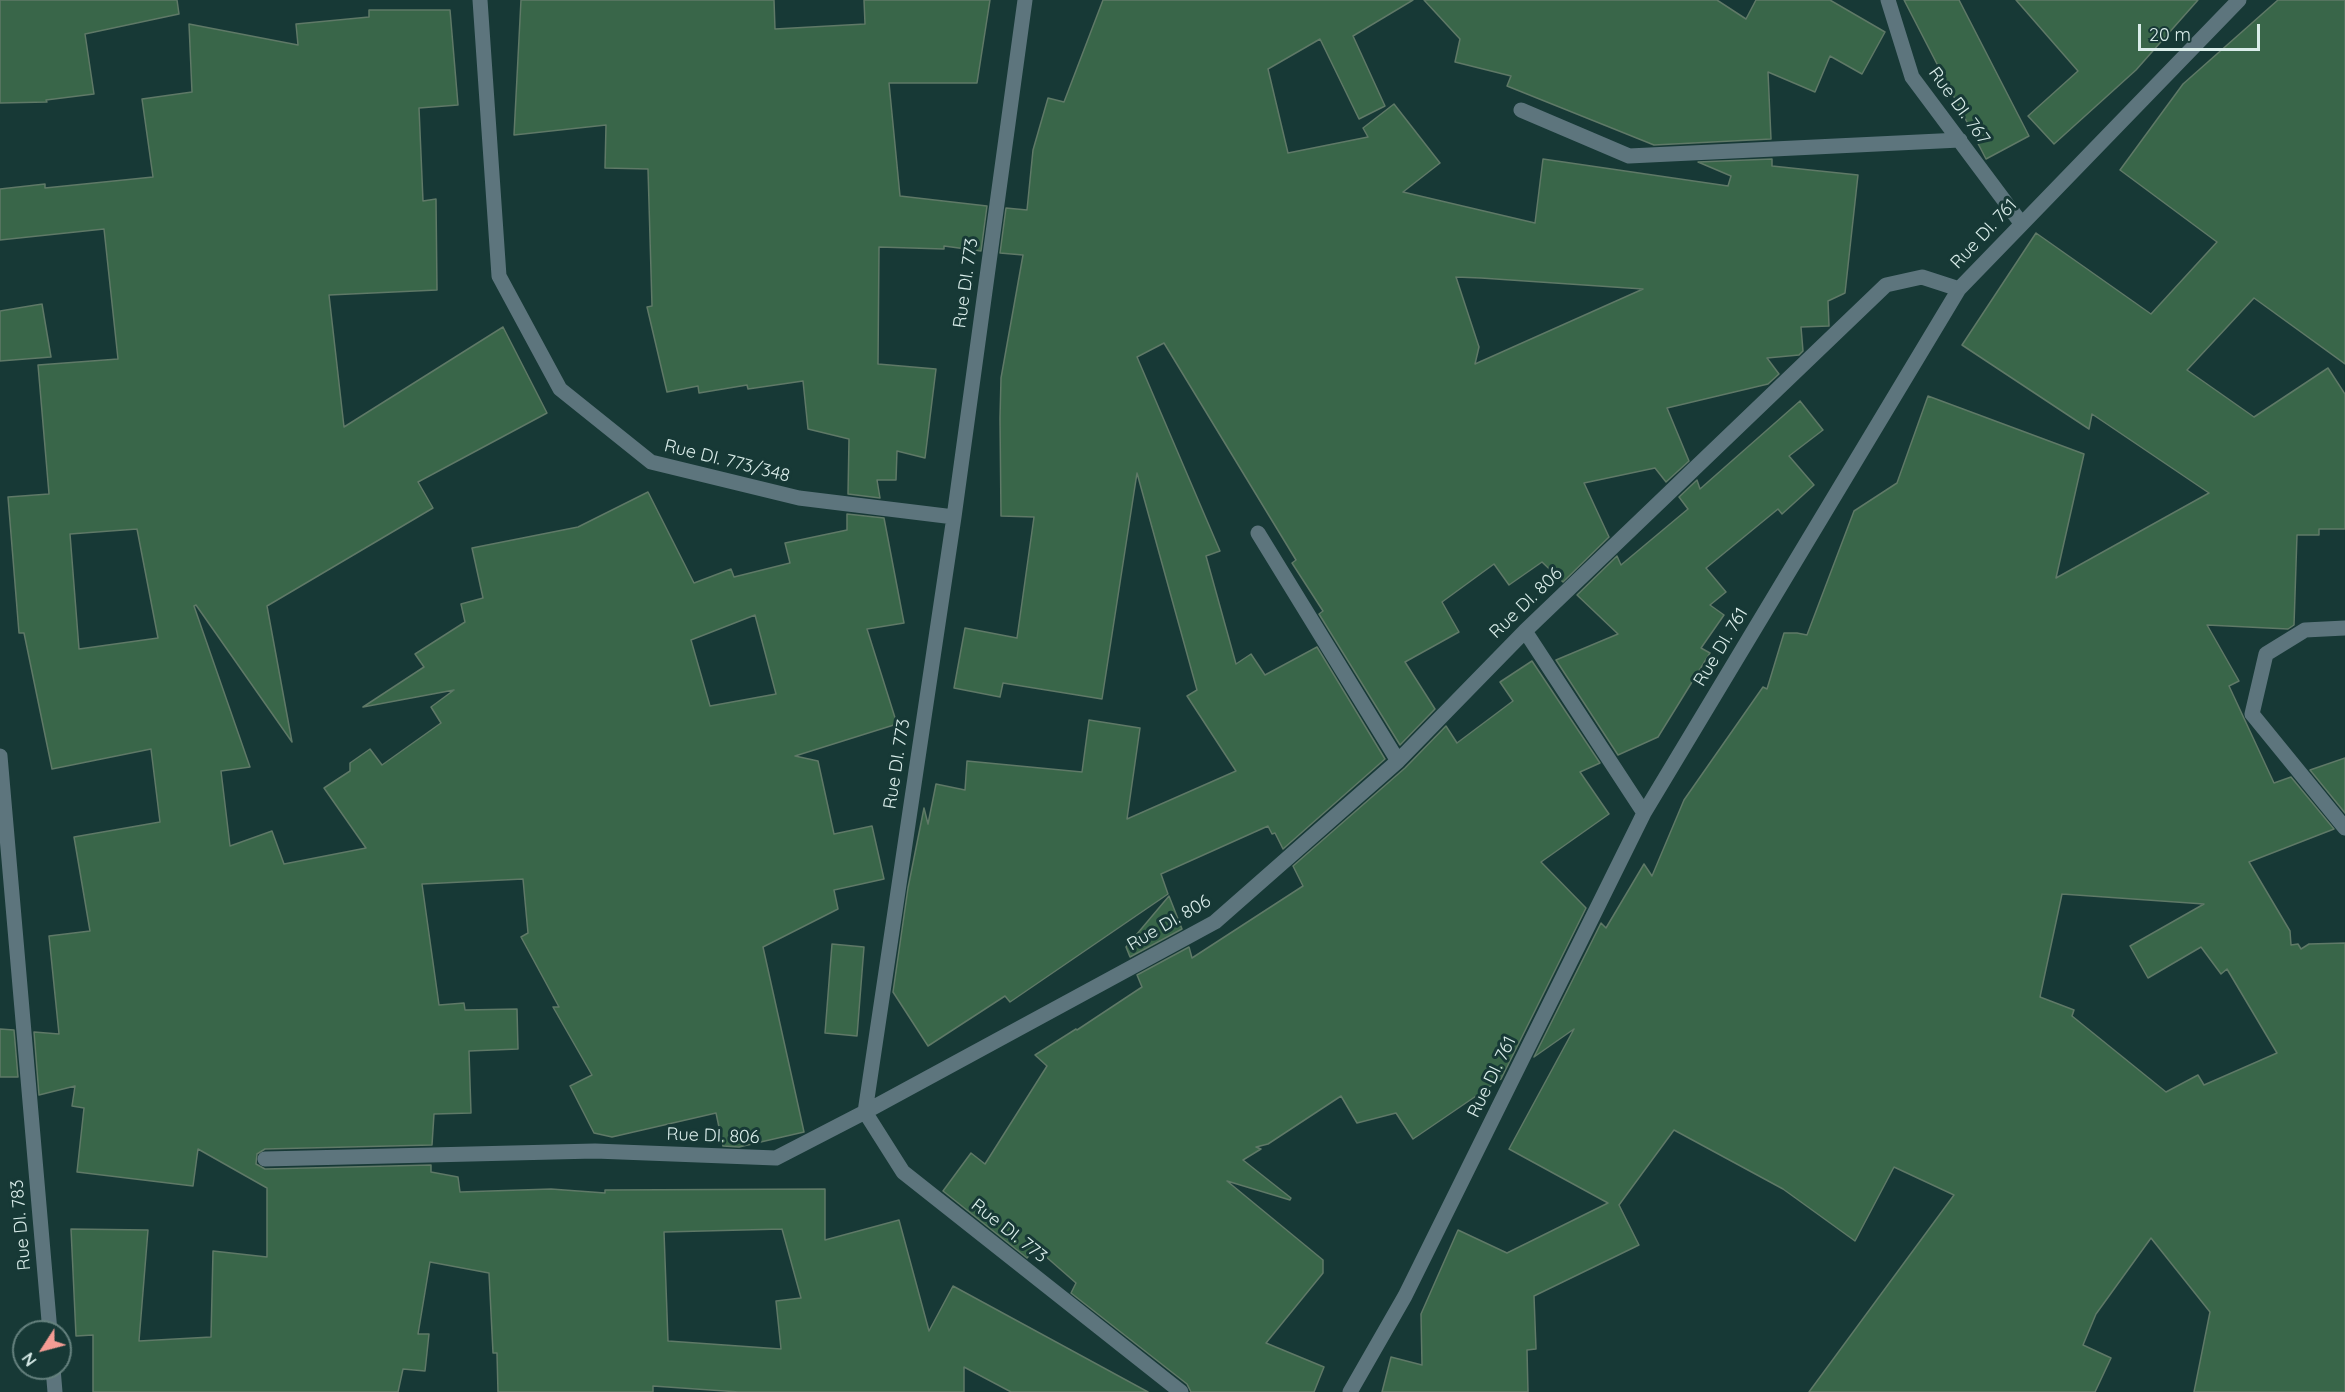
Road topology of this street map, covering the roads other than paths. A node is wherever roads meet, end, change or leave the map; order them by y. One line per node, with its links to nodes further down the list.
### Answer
1 (480, 0): 9 (street, Rue DI. 773/348)
2 (1025, 0): 9 (street, Rue DI. 773)
3 (1888, 0): 6 (street, Rue DI. 767)
4 (2239, 0): 7 (street, Rue DI. 761)
5 (1521, 110): 6 (street)
6 (1960, 140): 7 (street, Rue DI. 767)
7 (2021, 223): 8 (street, Rue DI. 761)
8 (1959, 289): 12 (street, Rue DI. 806); 15 (street, Rue DI. 761)
9 (954, 517): 17 (street, Rue DI. 773)
10 (1258, 533): 14 (street)
11 (2345, 628): 16 (street)
12 (1525, 631): 14 (street, Rue DI. 806); 15 (street)
13 (0, 756): 19 (street, Rue DI. 783)
14 (1398, 761): 17 (street, Rue DI. 806)
15 (1644, 813): 21 (street, Rue DI. 761)
16 (2345, 828)
17 (865, 1112): 18 (street, Rue DI. 806); 20 (street, Rue DI. 773)
18 (265, 1158)
19 (49, 1320)
20 (1181, 1392)
21 (1350, 1392)

